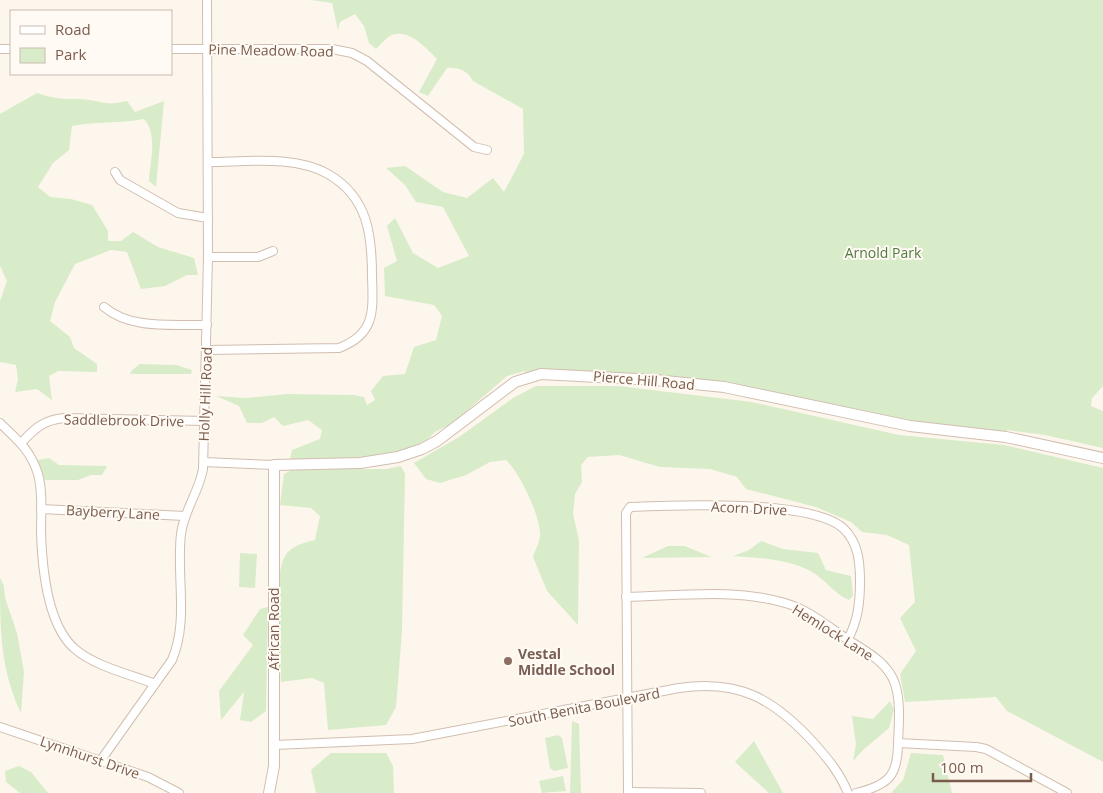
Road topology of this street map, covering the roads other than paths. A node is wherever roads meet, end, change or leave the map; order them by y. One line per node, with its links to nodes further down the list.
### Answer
1 (207, 0): 3 (street, Holly Hill Road)
2 (172, 49): 3 (street, Pine Meadow Road)
3 (208, 49): 4 (street, Pine Meadow Road); 5 (street, Holly Hill Road)
4 (487, 150)
5 (208, 162): 7 (street, Holly Hill Road); 12 (street)
6 (115, 172): 7 (street)
7 (208, 218): 9 (street, Holly Hill Road)
8 (273, 252): 9 (street)
9 (208, 257): 11 (street, Holly Hill Road)
10 (104, 307): 11 (street)
11 (207, 325): 12 (street, Holly Hill Road)
12 (207, 350): 13 (street, Holly Hill Road)
13 (205, 421): 15 (street, Saddlebrook Drive); 17 (street, Holly Hill Road)
14 (0, 423): 15 (street)
15 (22, 442): 19 (street)
16 (1103, 458): 18 (street, Pierce Hill Road)
17 (204, 462): 18 (street, Pierce Hill Road); 20 (street, Holly Hill Road)
18 (274, 465): 27 (street, African Road)
19 (41, 509): 20 (street, Bayberry Lane); 23 (street)
20 (184, 516): 23 (street, Holly Hill Road)
21 (626, 597): 22 (street, Hemlock Lane); 22 (street, Acorn Drive); 24 (street)
22 (848, 640): 26 (street, Hemlock Lane)
23 (155, 684): 28 (street, Holly Hill Road)
24 (626, 699): 27 (street, South Benita Boulevard); 31 (street); 33 (street, South Benita Boulevard)
25 (0, 727): 28 (street, Lynnhurst Drive)
26 (898, 743): 34 (street, Hemlock Lane); 35 (street)
27 (275, 746): 30 (street, African Road)
28 (101, 760): 29 (street, Lynnhurst Drive)
29 (179, 793)
30 (269, 793)
31 (628, 793): 32 (street)
32 (701, 793)
33 (848, 793)
34 (856, 793)
35 (1067, 793)

